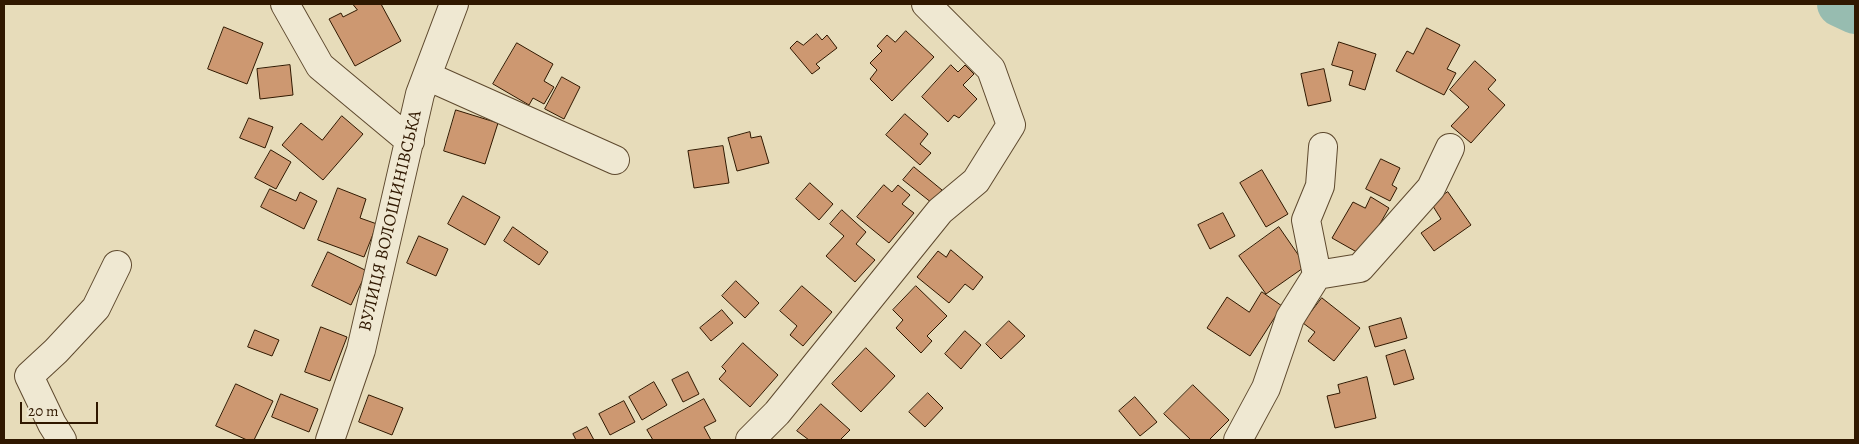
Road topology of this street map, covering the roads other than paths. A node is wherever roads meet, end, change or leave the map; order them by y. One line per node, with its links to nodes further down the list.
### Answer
1 (285, 4): 5 (street)
2 (454, 4): 4 (street, ВУЛИЦЯ ВОЛОШИНІВСЬКА)
3 (926, 4): 13 (street)
4 (427, 76): 5 (street, ВУЛИЦЯ ВОЛОШИНІВСЬКА); 8 (street)
5 (410, 141): 12 (street, ВУЛИЦЯ ВОЛОШИНІВСЬКА)
6 (1323, 147): 10 (street)
7 (1450, 148): 10 (street)
8 (615, 160)
9 (117, 265): 11 (street)
10 (1317, 275): 14 (street)
11 (62, 440)
12 (330, 440)
13 (750, 440)
14 (1238, 440)

